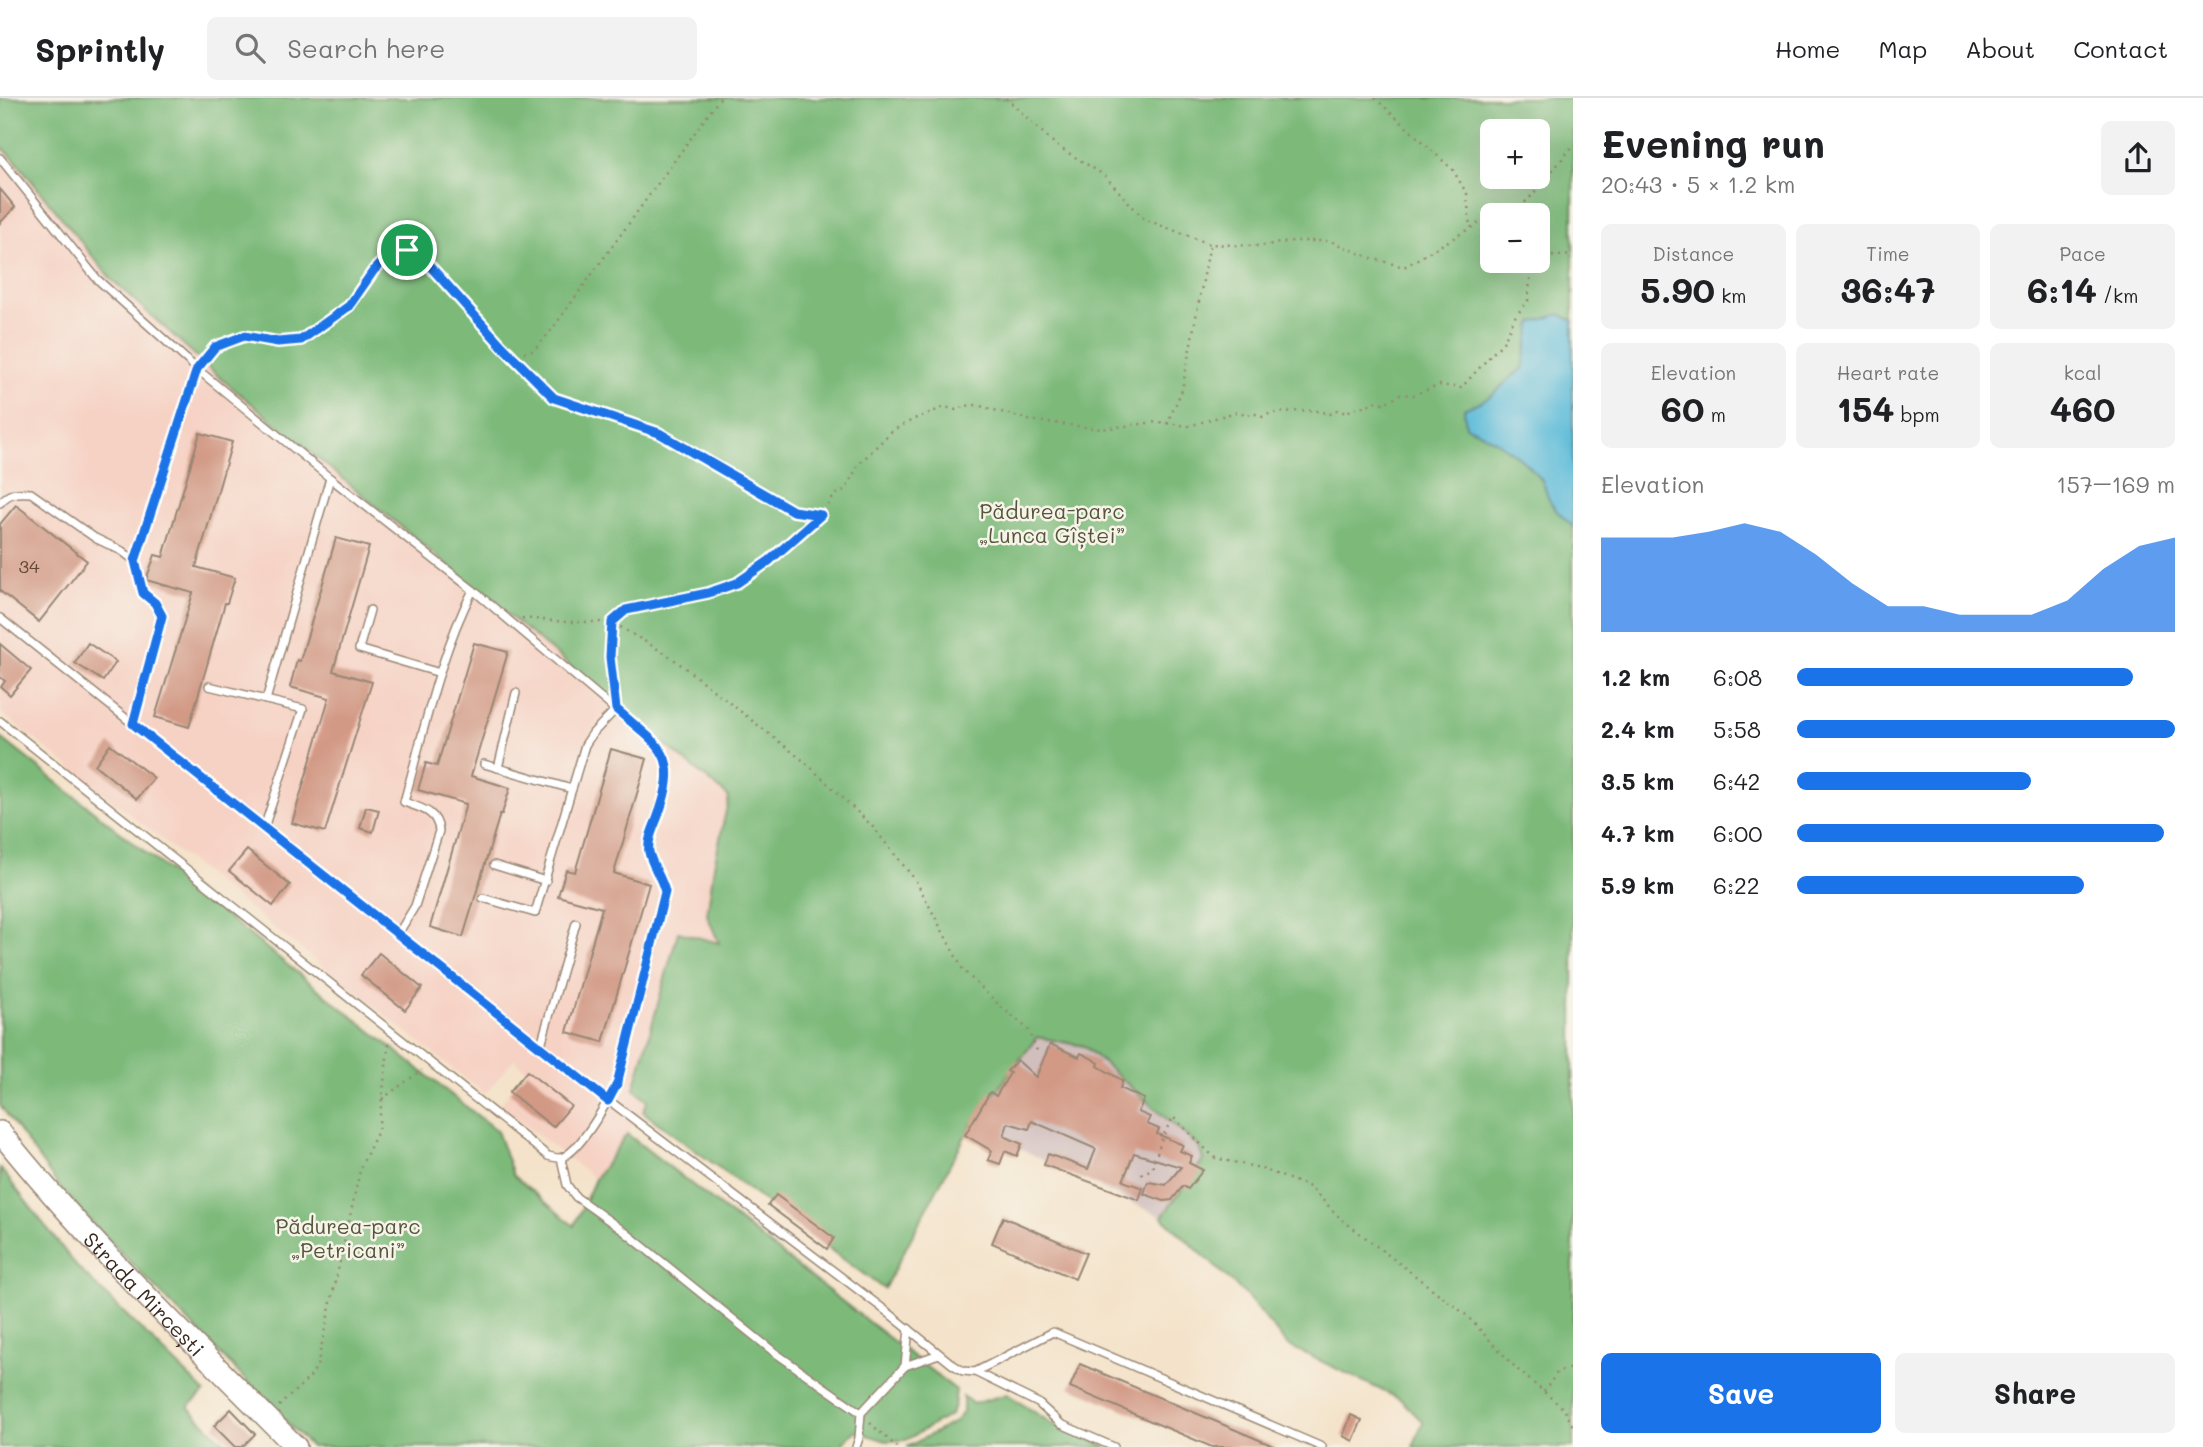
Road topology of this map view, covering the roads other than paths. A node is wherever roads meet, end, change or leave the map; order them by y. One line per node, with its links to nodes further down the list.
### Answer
1 (0, 158): 2 (lane)
2 (197, 369): 3 (lane); 5 (lane)
3 (330, 478): 6 (lane); 12 (lane)
4 (0, 503): 5 (lane)
5 (135, 561): 15 (lane)
6 (473, 590): 9 (lane); 13 (lane)
7 (370, 610): 9 (lane)
8 (0, 618): 15 (lane)
9 (440, 673): 24 (lane)
10 (209, 687): 12 (lane)
11 (516, 693): 17 (lane)
12 (266, 700): 19 (lane)
13 (616, 709): 18 (lane); 26 (lane)
14 (0, 721): 28 (lane)
15 (133, 724): 19 (lane)
16 (484, 764): 17 (lane)
17 (498, 768): 18 (lane)
18 (572, 789): 21 (lane)
19 (264, 828): 24 (lane)
20 (494, 865): 21 (lane)
21 (546, 881): 22 (lane)
22 (483, 898)
23 (576, 923): 25 (lane)
24 (398, 934): 25 (lane)
25 (540, 1048): 26 (lane)
26 (608, 1101): 28 (lane); 29 (lane)
27 (0, 1132): 34 (main road, Strada Mircești)
28 (561, 1158): 33 (lane)
29 (909, 1329): 30 (lane); 31 (lane)
30 (939, 1354): 31 (lane); 32 (lane)
31 (905, 1366): 33 (lane)
32 (975, 1372): 36 (lane); 37 (lane)
33 (861, 1413): 35 (lane)
34 (296, 1447)
35 (856, 1447)
36 (1114, 1447)
37 (1322, 1447)

